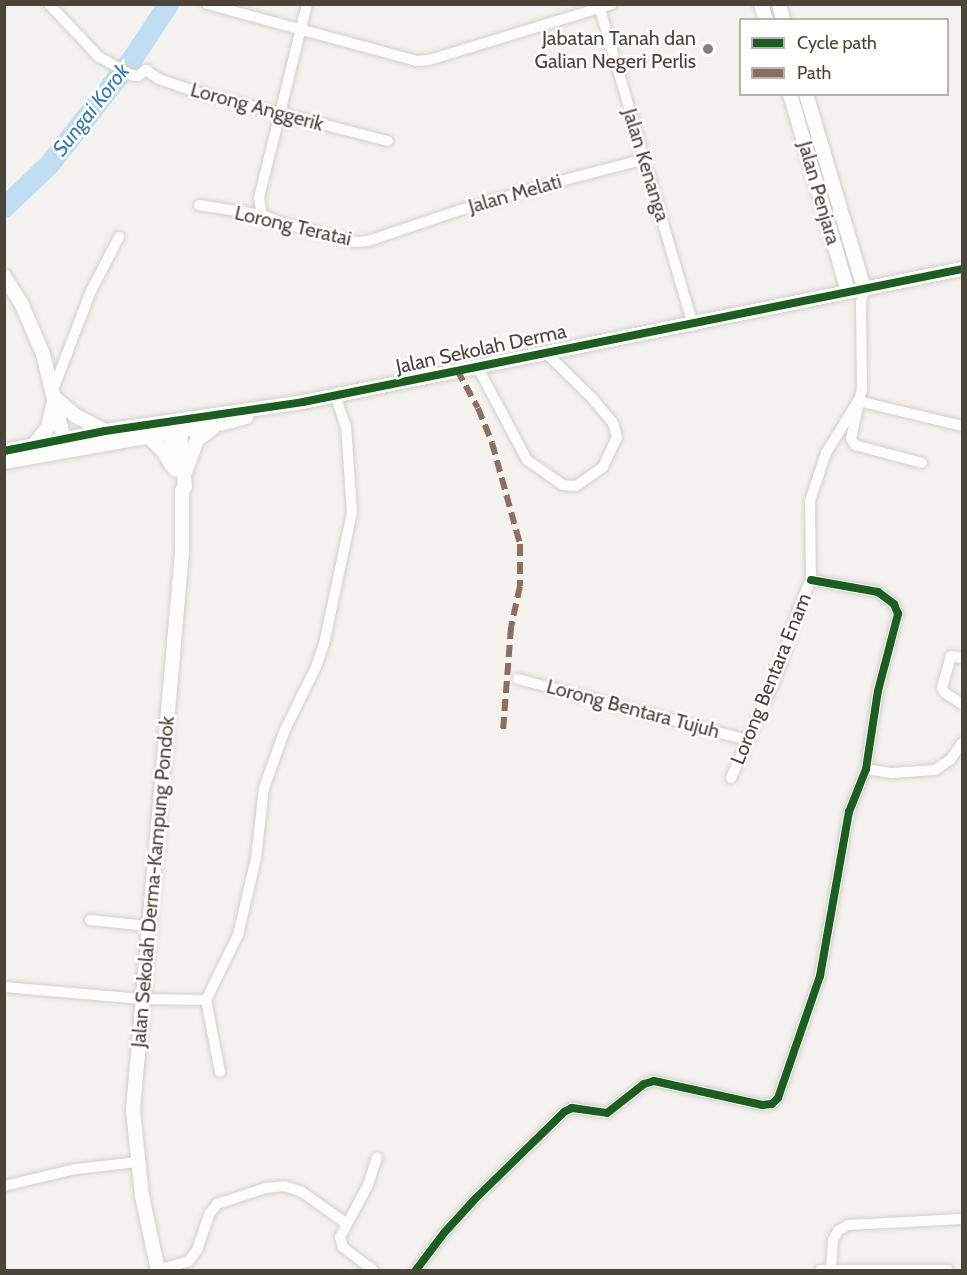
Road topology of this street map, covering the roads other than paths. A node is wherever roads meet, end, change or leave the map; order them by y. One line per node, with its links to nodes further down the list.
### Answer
1 (49, 4): 9 (street, Lorong Anggerik)
2 (207, 4): 6 (street)
3 (307, 4): 6 (street)
4 (612, 4): 5 (street)
5 (600, 9): 6 (street); 11 (street, Jalan Kenanga)
6 (300, 29): 9 (street)
7 (791, 96): 19 (street, Jalan Penjara)
8 (807, 96): 18 (street)
9 (278, 115): 10 (street, Lorong Anggerik); 13 (street)
10 (388, 141)
11 (646, 159): 14 (street, Jalan Melati); 21 (street, Jalan Kenanga)
12 (199, 205): 13 (street, Lorong Teratai)
13 (262, 214): 14 (street, Lorong Teratai)
14 (386, 235)
15 (119, 237): 24 (street)
16 (963, 269): 18 (street, Jalan Sekolah Derma)
17 (4, 276): 24 (street)
18 (864, 288): 19 (street, Jalan Sekolah Derma); 20 (street)
19 (848, 291): 20 (street); 21 (street, Jalan Sekolah Derma)
20 (861, 304): 26 (street)
21 (692, 322): 22 (street, Jalan Sekolah Derma)
22 (545, 352): 23 (street, Jalan Sekolah Derma); 23 (street)
23 (477, 366): 25 (street, Jalan Sekolah Derma)
24 (54, 394): 31 (street); 33 (street); 34 (street)
25 (335, 395): 27 (street, Jalan Sekolah Derma); 51 (street)
26 (858, 401): 30 (street); 37 (street); 39 (street)
27 (303, 402): 28 (street, Jalan Sekolah Derma); 29 (street, Jalan Sekolah Derma)
28 (220, 424): 29 (street, Jalan Sekolah Derma); 38 (street)
29 (175, 426): 31 (street, Jalan Sekolah Derma); 32 (street, Jalan Sekolah Derma); 38 (street, Jalan Sekolah Derma-Kampung Pondok)
30 (963, 426)
31 (105, 431): 33 (street, Jalan Sekolah Derma)
32 (149, 437): 33 (street, Jalan Sekolah Derma); 38 (street)
33 (65, 444): 34 (street, Jalan Sekolah Derma); 36 (street, Jalan Sekolah Derma)
34 (34, 445): 35 (street, Jalan Sekolah Derma)
35 (4, 451)
36 (4, 462)
37 (922, 463)
38 (180, 474): 48 (street, Jalan Sekolah Derma-Kampung Pondok)
39 (811, 580): 43 (street, Lorong Bentara Enam); 45 (street)
40 (963, 658): 42 (street)
41 (518, 679): 43 (street, Lorong Bentara Tujuh)
42 (963, 704)
43 (748, 740): 46 (street, Lorong Bentara Enam)
44 (963, 743): 45 (street)
45 (867, 769): 60 (street)
46 (731, 778)
47 (90, 920): 48 (street)
48 (148, 926): 50 (street, Jalan Sekolah Derma-Kampung Pondok)
49 (4, 987): 50 (street)
50 (141, 999): 51 (street); 54 (street, Jalan Sekolah Derma-Kampung Pondok)
51 (206, 1000): 52 (street)
52 (220, 1072)
53 (377, 1156): 57 (street)
54 (137, 1162): 55 (street); 58 (street, Jalan Sekolah Derma-Kampung Pondok)
55 (4, 1186)
56 (963, 1219): 61 (street)
57 (347, 1224): 58 (street); 59 (street)
58 (158, 1270)
59 (373, 1270)
60 (416, 1270)
61 (825, 1270): 62 (street)
62 (948, 1270)

